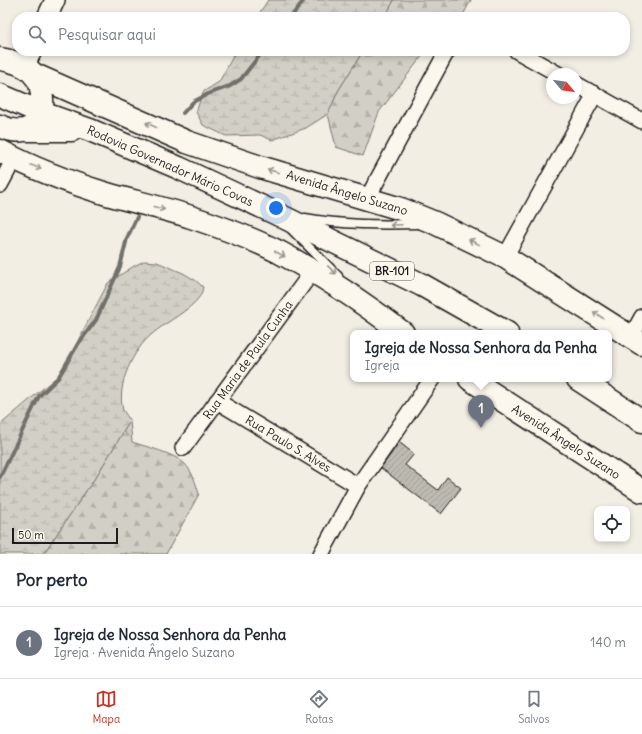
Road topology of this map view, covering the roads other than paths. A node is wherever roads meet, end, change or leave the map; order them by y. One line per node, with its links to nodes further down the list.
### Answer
1 (55, 0): 2 (street)
2 (49, 12)
3 (444, 56): 17 (street)
4 (526, 56): 6 (street)
5 (18, 61): 10 (main road); 17 (main road, Avenida Ângelo Suzano, one-way to 5)
6 (547, 68)
7 (582, 87): 8 (street)
8 (595, 94): 11 (street); 20 (street)
9 (0, 95): 10 (main road, Rodovia Governador Mário Covas / BR-101)
10 (42, 104): 13 (main road); 14 (main road, Rodovia Governador Mário Covas / BR-101)
11 (642, 121)
12 (0, 126): 13 (main road)
13 (28, 130): 14 (main road)
14 (90, 130): 18 (main road, Rodovia Governador Mário Covas / BR-101)
15 (7, 155): 16 (street); 21 (main road, one-way to 21)
16 (0, 185)
17 (367, 199): 19 (main road, Avenida Ângelo Suzano)
18 (274, 213): 19 (lane, one-way to 18); 22 (lane, one-way to 22); 25 (main road, Rodovia Governador Mário Covas / BR-101)
19 (435, 223): 20 (main road, Avenida Ângelo Suzano, one-way to 19)
20 (505, 257): 26 (main road, Avenida Ângelo Suzano, one-way to 20)
21 (312, 272): 22 (main road); 30 (street, Rua Maria de Paula Cunha)
22 (371, 309): 24 (main road)
23 (642, 317): 26 (street)
24 (399, 330)
25 (502, 330)
26 (636, 341)
27 (430, 382): 33 (street)
28 (475, 382): 34 (main road, Avenida Ângelo Suzano)
29 (583, 382): 31 (main road)
30 (217, 401): 32 (street, Rua Maria de Paula Cunha); 33 (street, Rua Paulo S. Alves)
31 (642, 421)
32 (183, 448)
33 (358, 486): 35 (street)
34 (642, 491)
35 (321, 554)

